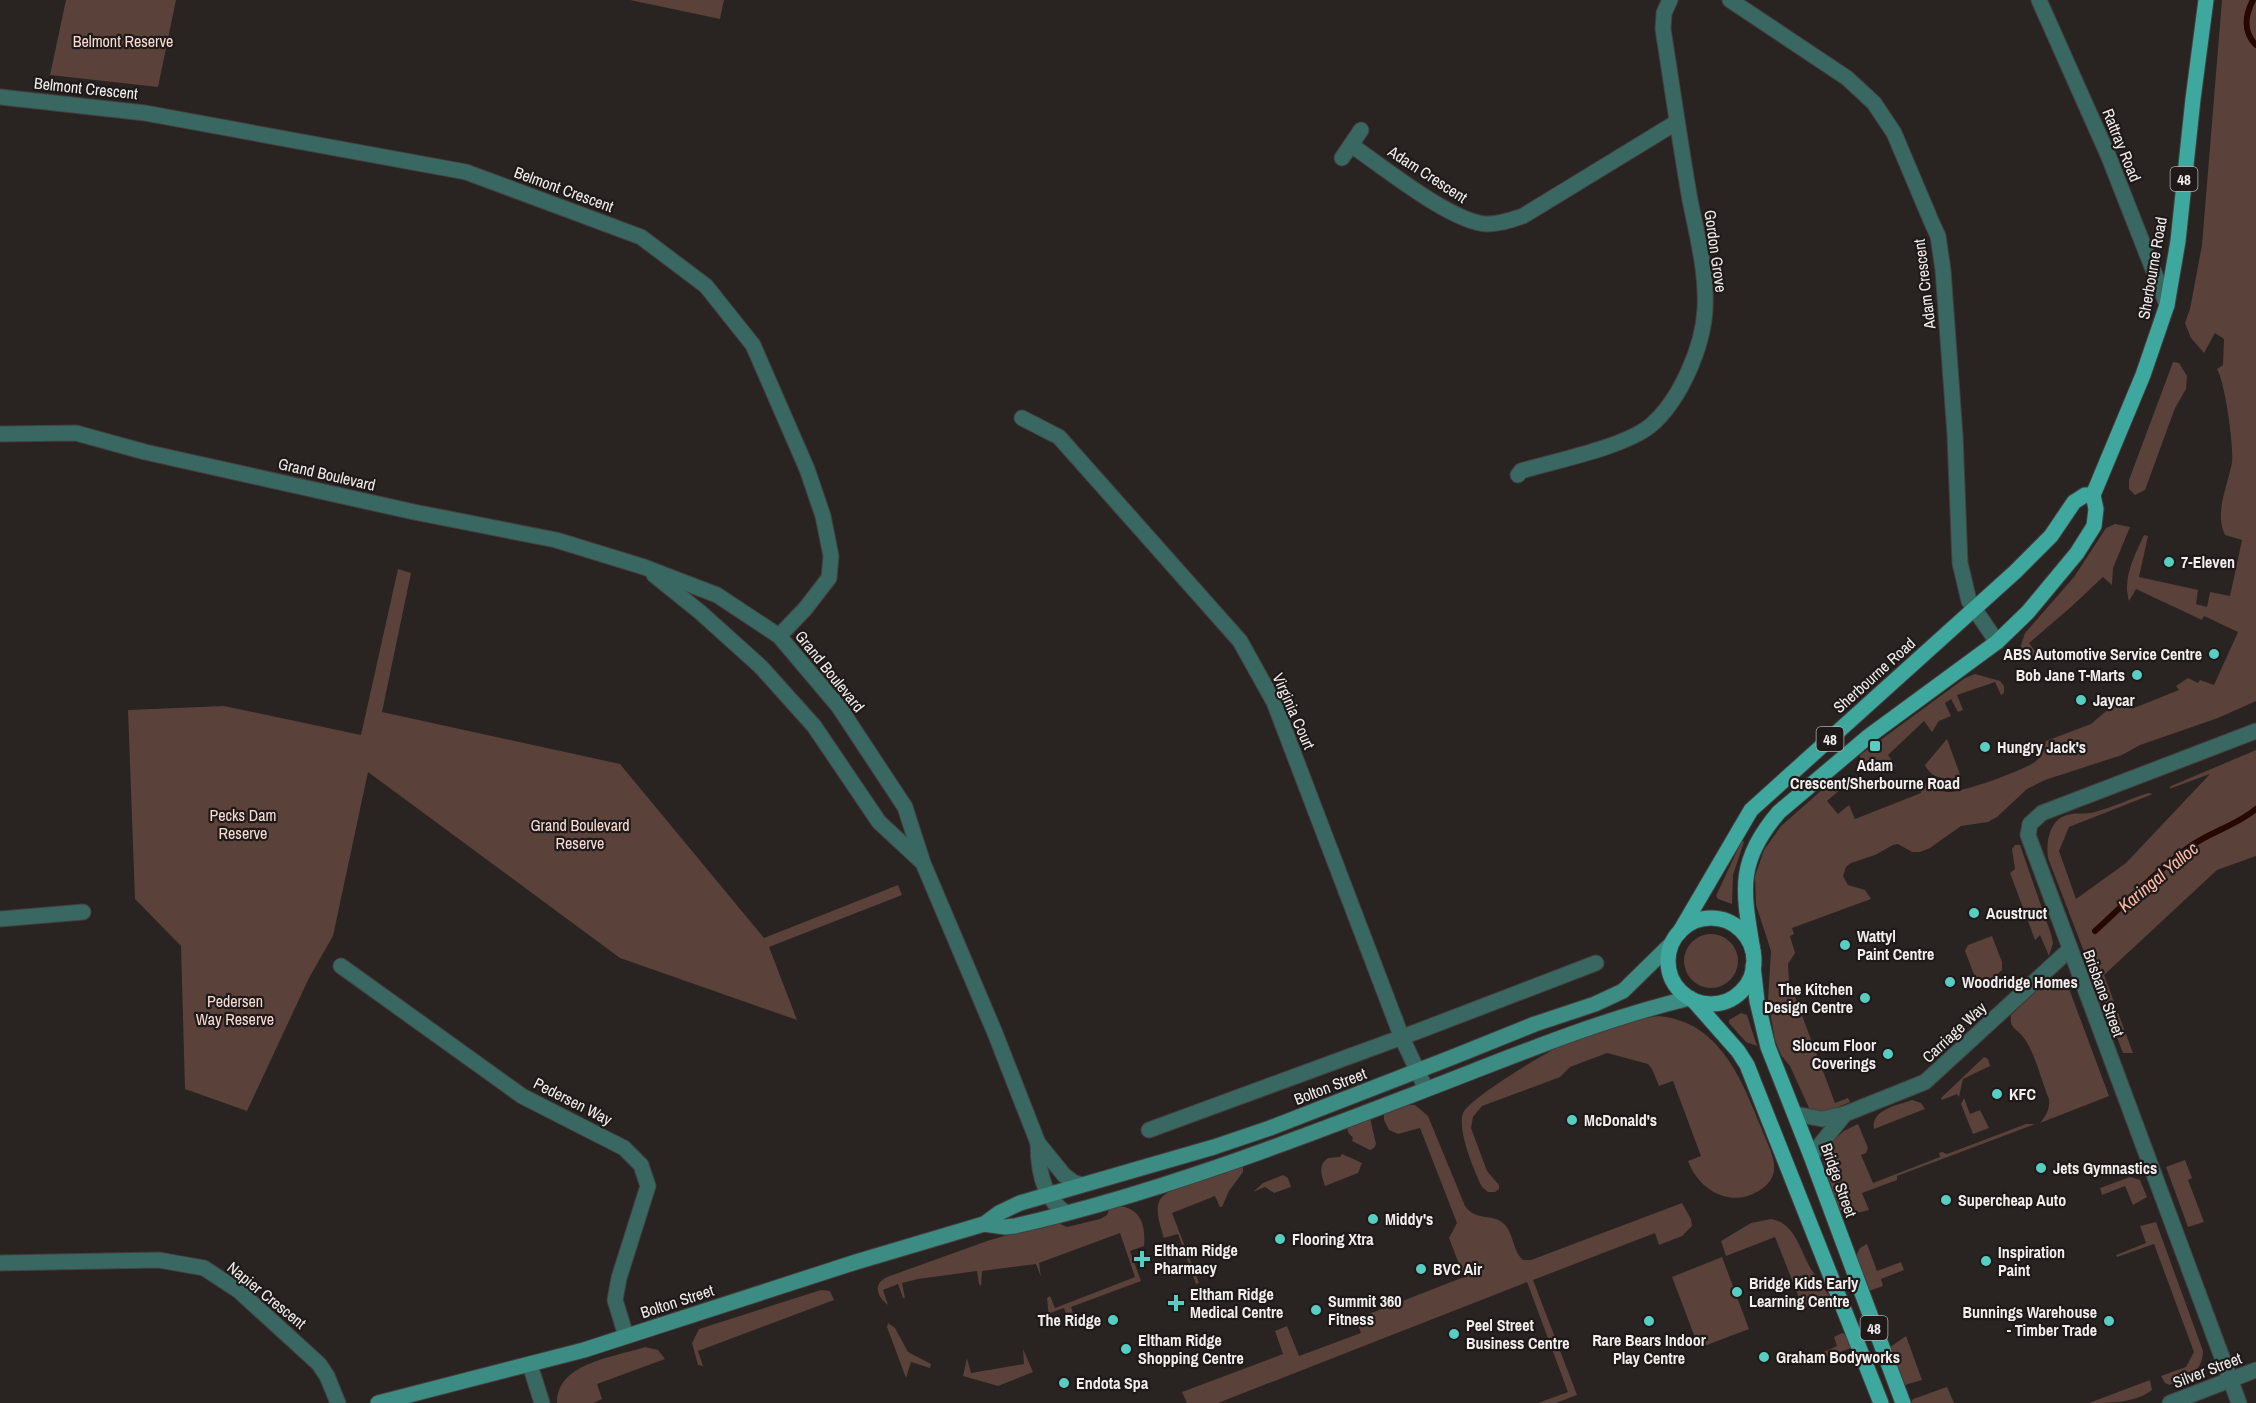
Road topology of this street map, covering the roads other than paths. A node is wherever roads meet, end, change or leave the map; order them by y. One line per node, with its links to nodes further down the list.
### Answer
1 (1670, 0): 6 (street, Gordon Grove)
2 (1730, 0): 14 (street, Adam Crescent)
3 (2039, 0): 8 (street, Rattray Road)
4 (2206, 0): 8 (main road, Sherbourne Road / 48)
5 (0, 97): 15 (street, Belmont Crescent)
6 (1677, 122): 7 (street, Adam Crescent); 11 (street, Gordon Grove)
7 (1362, 130)
8 (2167, 305): 12 (main road, Sherbourne Road / 48)
9 (1022, 418): 27 (street, Virginia Court)
10 (0, 434): 13 (street, Grand Boulevard)
11 (1518, 475)
12 (2093, 495): 14 (main road, Sherbourne Road / 48); 16 (main road, Sherbourne Road / 48)
13 (644, 567): 15 (street, Grand Boulevard); 18 (street, Grand Boulevard)
14 (1973, 610): 16 (street, Adam Crescent); 21 (main road, Sherbourne Road / 48)
15 (779, 636): 18 (street, Grand Boulevard)
16 (1997, 642): 23 (main road, Sherbourne Road / 48)
17 (2256, 731): 22 (street, Brisbane Street)
18 (923, 863): 33 (street, Grand Boulevard)
19 (83, 912): 20 (street)
20 (0, 919)
21 (1675, 939): 23 (main road, 48); 26 (main road, 48); 28 (main road, Bolton Street)
22 (2070, 950): 31 (street, Carriage Way); 43 (street, Brisbane Street)
23 (1753, 959): 26 (main road); 30 (main road, Bridge Street / 48)
24 (1596, 963): 27 (street, Bolton Street)
25 (341, 966): 40 (street, Pedersen Way)
26 (1692, 999): 29 (main road, Bolton Street); 47 (main road, 48)
27 (1402, 1038): 28 (street, Virginia Court); 32 (street, Bolton Street)
28 (1417, 1071): 29 (street, Virginia Court); 35 (main road, Bolton Street)
29 (1426, 1089): 37 (main road, Bolton Street)
30 (1795, 1114): 31 (street, Carriage Way); 34 (main road, Bridge Street / 48)
31 (1845, 1114): 34 (street, Carriage Way)
32 (1149, 1130)
33 (1038, 1143): 35 (street, Grand Boulevard); 36 (street, Grand Boulevard)
34 (1811, 1156): 48 (main road, Bridge Street / 48)
35 (1082, 1185): 36 (main road, Bolton Street)
36 (1048, 1195): 37 (street); 38 (main road, Bolton Street)
37 (1067, 1213): 38 (main road, Bolton Street)
38 (984, 1224): 40 (main road, Bolton Street)
39 (0, 1263): 44 (street, Napier Crescent)
40 (626, 1336): 41 (main road, Bolton Street)
41 (530, 1365): 45 (main road, Bolton Street); 46 (street)
42 (2256, 1370): 43 (street, Silver Street)
43 (2230, 1380): 49 (street, Silver Street); 50 (street, Brisbane Street)
44 (338, 1403)
45 (378, 1403)
46 (542, 1403)
47 (1881, 1403)
48 (1903, 1403)
49 (2170, 1403)
50 (2239, 1403)

